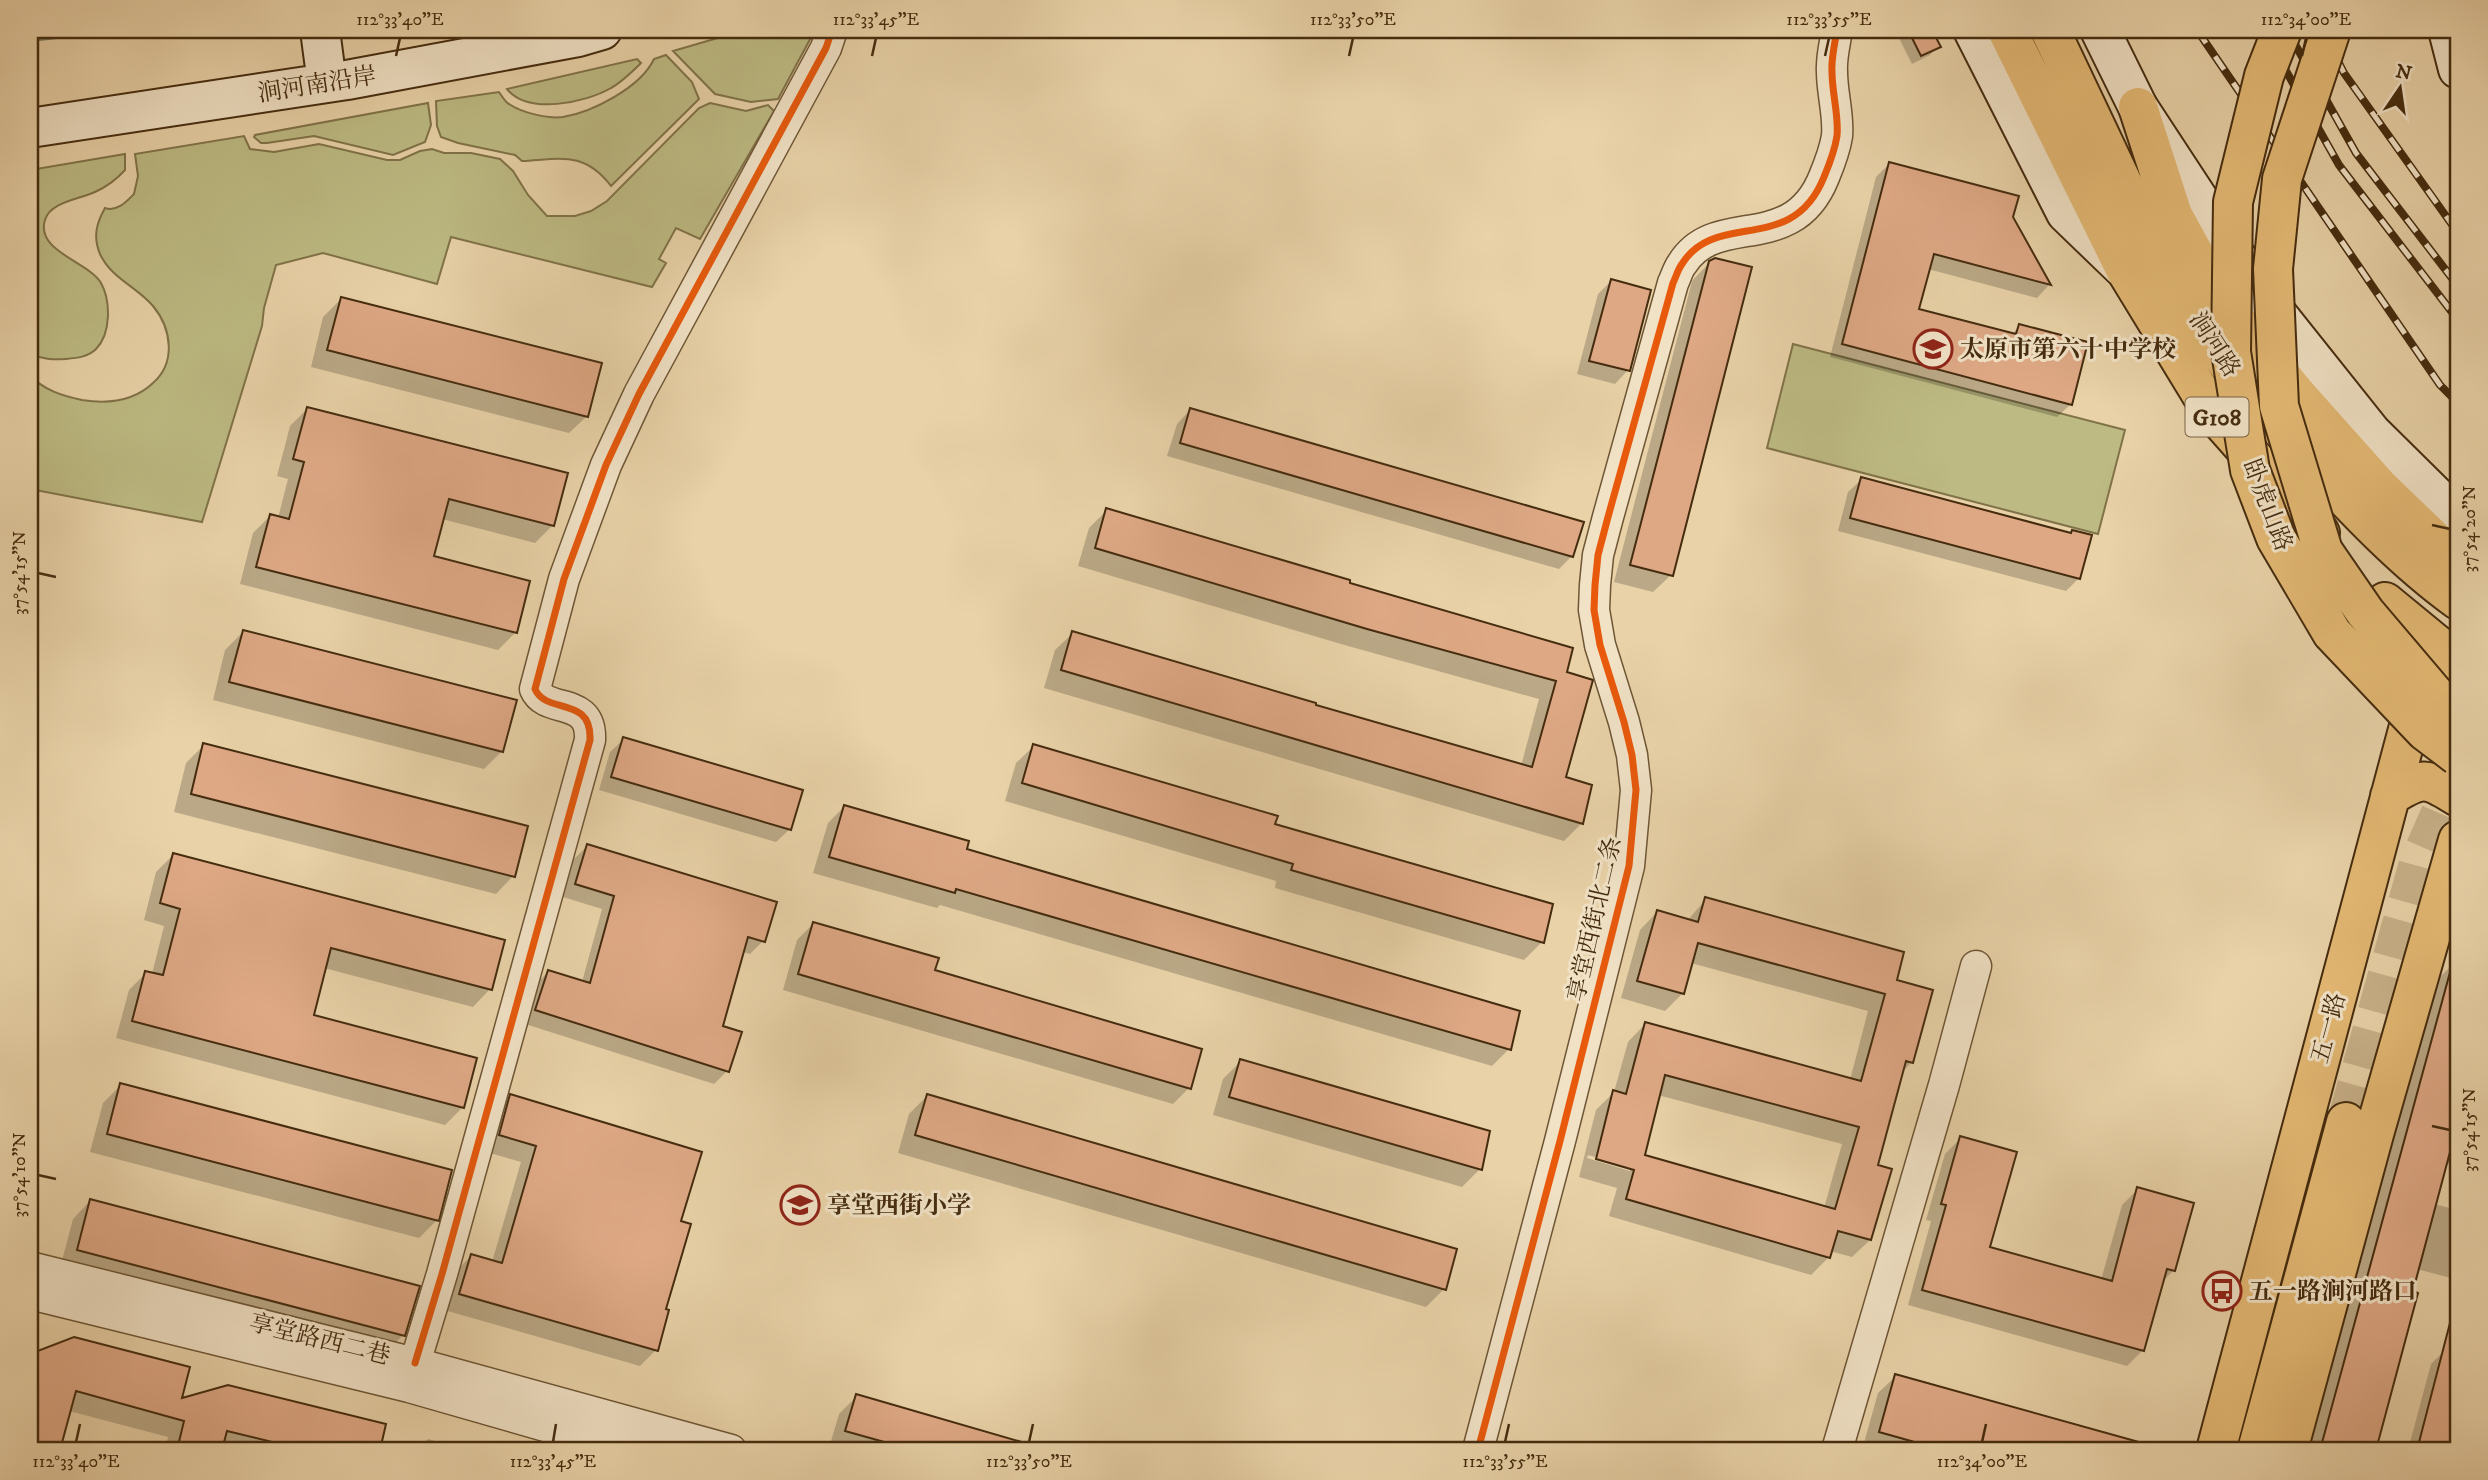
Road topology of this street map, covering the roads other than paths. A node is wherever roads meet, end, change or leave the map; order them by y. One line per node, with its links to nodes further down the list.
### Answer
1 (602, 30): 11 (main road, 涧河南沿岸)
2 (832, 30): 32 (street)
3 (1837, 30): 35 (street, 享堂西街北二条)
4 (1973, 30): 17 (main road, 涧河路)
5 (2007, 30): 17 (main road, 涧河路 / G108)
6 (2050, 30): 13 (main road, 涧河路 / G108)
7 (2100, 30): 14 (main road)
8 (2282, 30): 24 (main road, 卧虎山路, bridge)
9 (2332, 30): 23 (main road, 卧虎山路, bridge)
10 (2448, 30): 12 (main road)
11 (333, 55): 15 (main road, 涧河南沿岸)
12 (2458, 69)
13 (2081, 99): 16 (main road); 20 (main road, 涧河路 / G108)
14 (2138, 107): 16 (main road); 18 (main road)
15 (30, 128)
16 (2173, 215): 19 (main road)
17 (2125, 269): 21 (main road, 涧河路 / G108)
18 (2458, 518)
19 (2458, 562)
20 (2458, 600)
21 (2389, 606): 22 (main road, 涧河路 / G108); 25 (main road, 五一路)
22 (2458, 662)
23 (2458, 716)
24 (2458, 756)
25 (2390, 796): 26 (main road); 37 (main road, 五一路)
26 (2458, 797)
27 (2458, 840): 39 (main road)
28 (1976, 966): 36 (street)
29 (2346, 1122): 38 (main road)
30 (30, 1267): 32 (street, 享堂路西二巷)
31 (30, 1294): 33 (street, 享堂路西二巷)
32 (415, 1363): 34 (street, 享堂路西二巷)
33 (629, 1450)
34 (731, 1450)
35 (1478, 1450)
36 (1837, 1450)
37 (2216, 1450)
38 (2257, 1450)
39 (2288, 1450)

